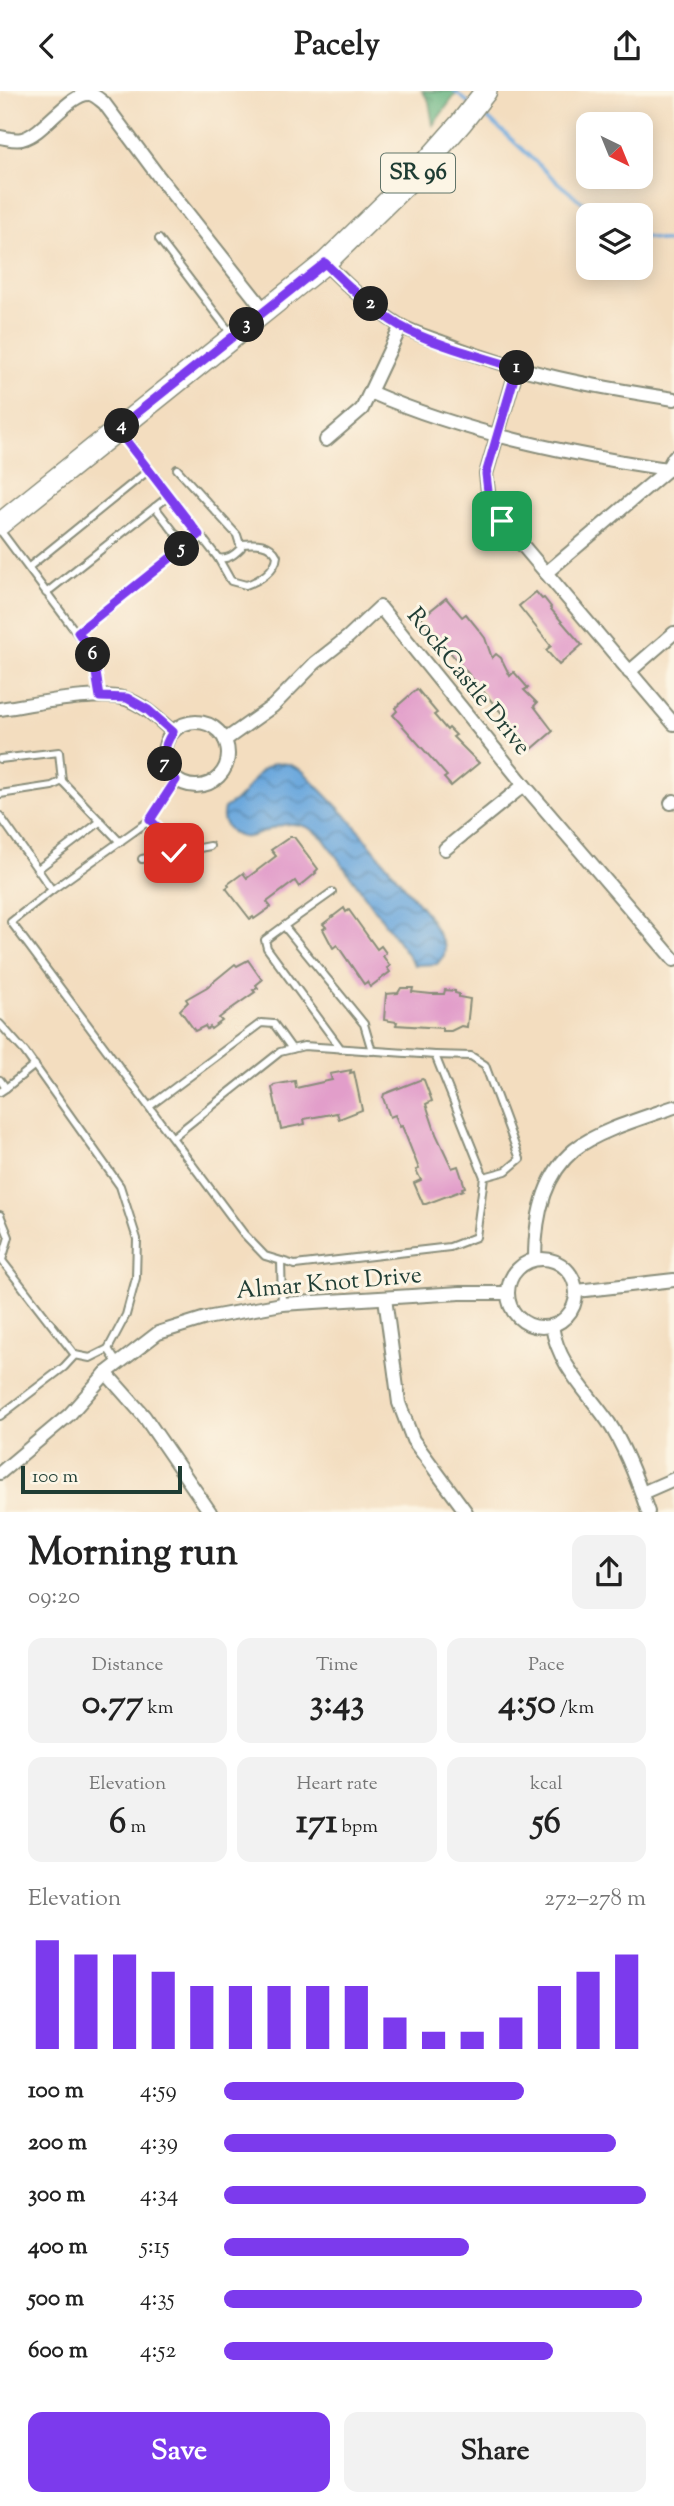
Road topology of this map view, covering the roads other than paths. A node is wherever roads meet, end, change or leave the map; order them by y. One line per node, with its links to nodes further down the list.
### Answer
1 (486, 91): 4 (main road, SR 96)
2 (0, 137): 5 (street)
3 (159, 239): 7 (lane)
4 (325, 263): 5 (main road, SR 96); 6 (street)
5 (265, 311): 7 (main road, SR 96)
6 (401, 326): 8 (street); 9 (street)
7 (233, 336): 11 (main road, SR 96)
8 (517, 368): 10 (street); 12 (street)
9 (370, 392): 12 (street); 13 (street)
10 (674, 399)
11 (117, 429): 17 (lane); 20 (main road, SR 96)
12 (498, 434): 16 (street); 27 (street)
13 (326, 440)
14 (674, 457): 16 (street)
15 (177, 469): 23 (lane)
16 (671, 469): 27 (street)
17 (149, 470): 18 (lane); 26 (lane)
18 (169, 496): 19 (lane); 22 (lane)
19 (155, 507): 24 (lane); 28 (lane)
20 (0, 524)
21 (0, 530): 26 (lane)
22 (199, 535): 24 (lane); 25 (lane)
23 (241, 544): 25 (lane); 25 (lane)
24 (185, 546): 29 (lane)
25 (218, 558)
26 (29, 567): 28 (lane)
27 (546, 573): 31 (street)
28 (46, 593): 29 (lane)
29 (78, 632): 32 (lane)
30 (674, 633): 31 (street)
31 (629, 672): 34 (street)
32 (100, 697): 33 (street); 35 (street)
33 (0, 709)
34 (674, 724)
35 (173, 732): 36 (street); 38 (street)
36 (225, 740): 38 (street); 40 (street, RockCastle Drive)
37 (0, 759): 39 (lane)
38 (176, 780): 43 (lane)
39 (62, 781): 41 (lane); 44 (lane)
40 (524, 785): 47 (street); 54 (street, RockCastle Drive)
41 (0, 794)
42 (0, 816): 50 (lane)
43 (150, 820): 45 (lane); 48 (lane)
44 (101, 821): 45 (lane); 50 (lane)
45 (120, 842): 51 (lane)
46 (210, 846): 48 (lane)
47 (445, 849)
48 (174, 853): 49 (lane)
49 (142, 859)
50 (38, 869): 51 (lane)
51 (52, 890): 63 (lane)
52 (332, 892): 53 (lane)
53 (284, 926): 57 (lane); 58 (lane)
54 (674, 960)
55 (0, 1024): 60 (lane)
56 (292, 1049): 57 (lane); 63 (lane); 65 (lane)
57 (341, 1049): 58 (lane)
58 (372, 1051): 59 (lane)
59 (435, 1055): 66 (lane); 66 (lane)
60 (35, 1065): 62 (lane); 77 (lane)
61 (0, 1080): 62 (lane)
62 (3, 1090)
63 (150, 1106): 65 (lane)
64 (674, 1107): 69 (street)
65 (173, 1137): 70 (lane)
66 (484, 1177): 70 (lane)
67 (0, 1215): 68 (lane)
68 (1, 1259): 78 (lane)
69 (535, 1259): 72 (street); 73 (street)
70 (281, 1261): 75 (lane)
71 (674, 1280): 72 (street)
72 (577, 1291): 76 (street)
73 (508, 1293): 74 (street, Almar Knot Drive); 76 (street)
74 (385, 1298): 75 (street, Almar Knot Drive); 86 (street)
75 (282, 1304): 79 (street, Almar Knot Drive)
76 (552, 1326): 84 (street)
77 (108, 1349): 78 (lane); 79 (lane)
78 (75, 1355): 81 (lane)
79 (118, 1364): 80 (street, Almar Knot Drive)
80 (106, 1373): 82 (street, Almar Knot Drive); 85 (street)
81 (0, 1416)
82 (0, 1473)
83 (674, 1479): 84 (street)
84 (642, 1493): 87 (street)
85 (210, 1512)
86 (466, 1512)
87 (648, 1512)

